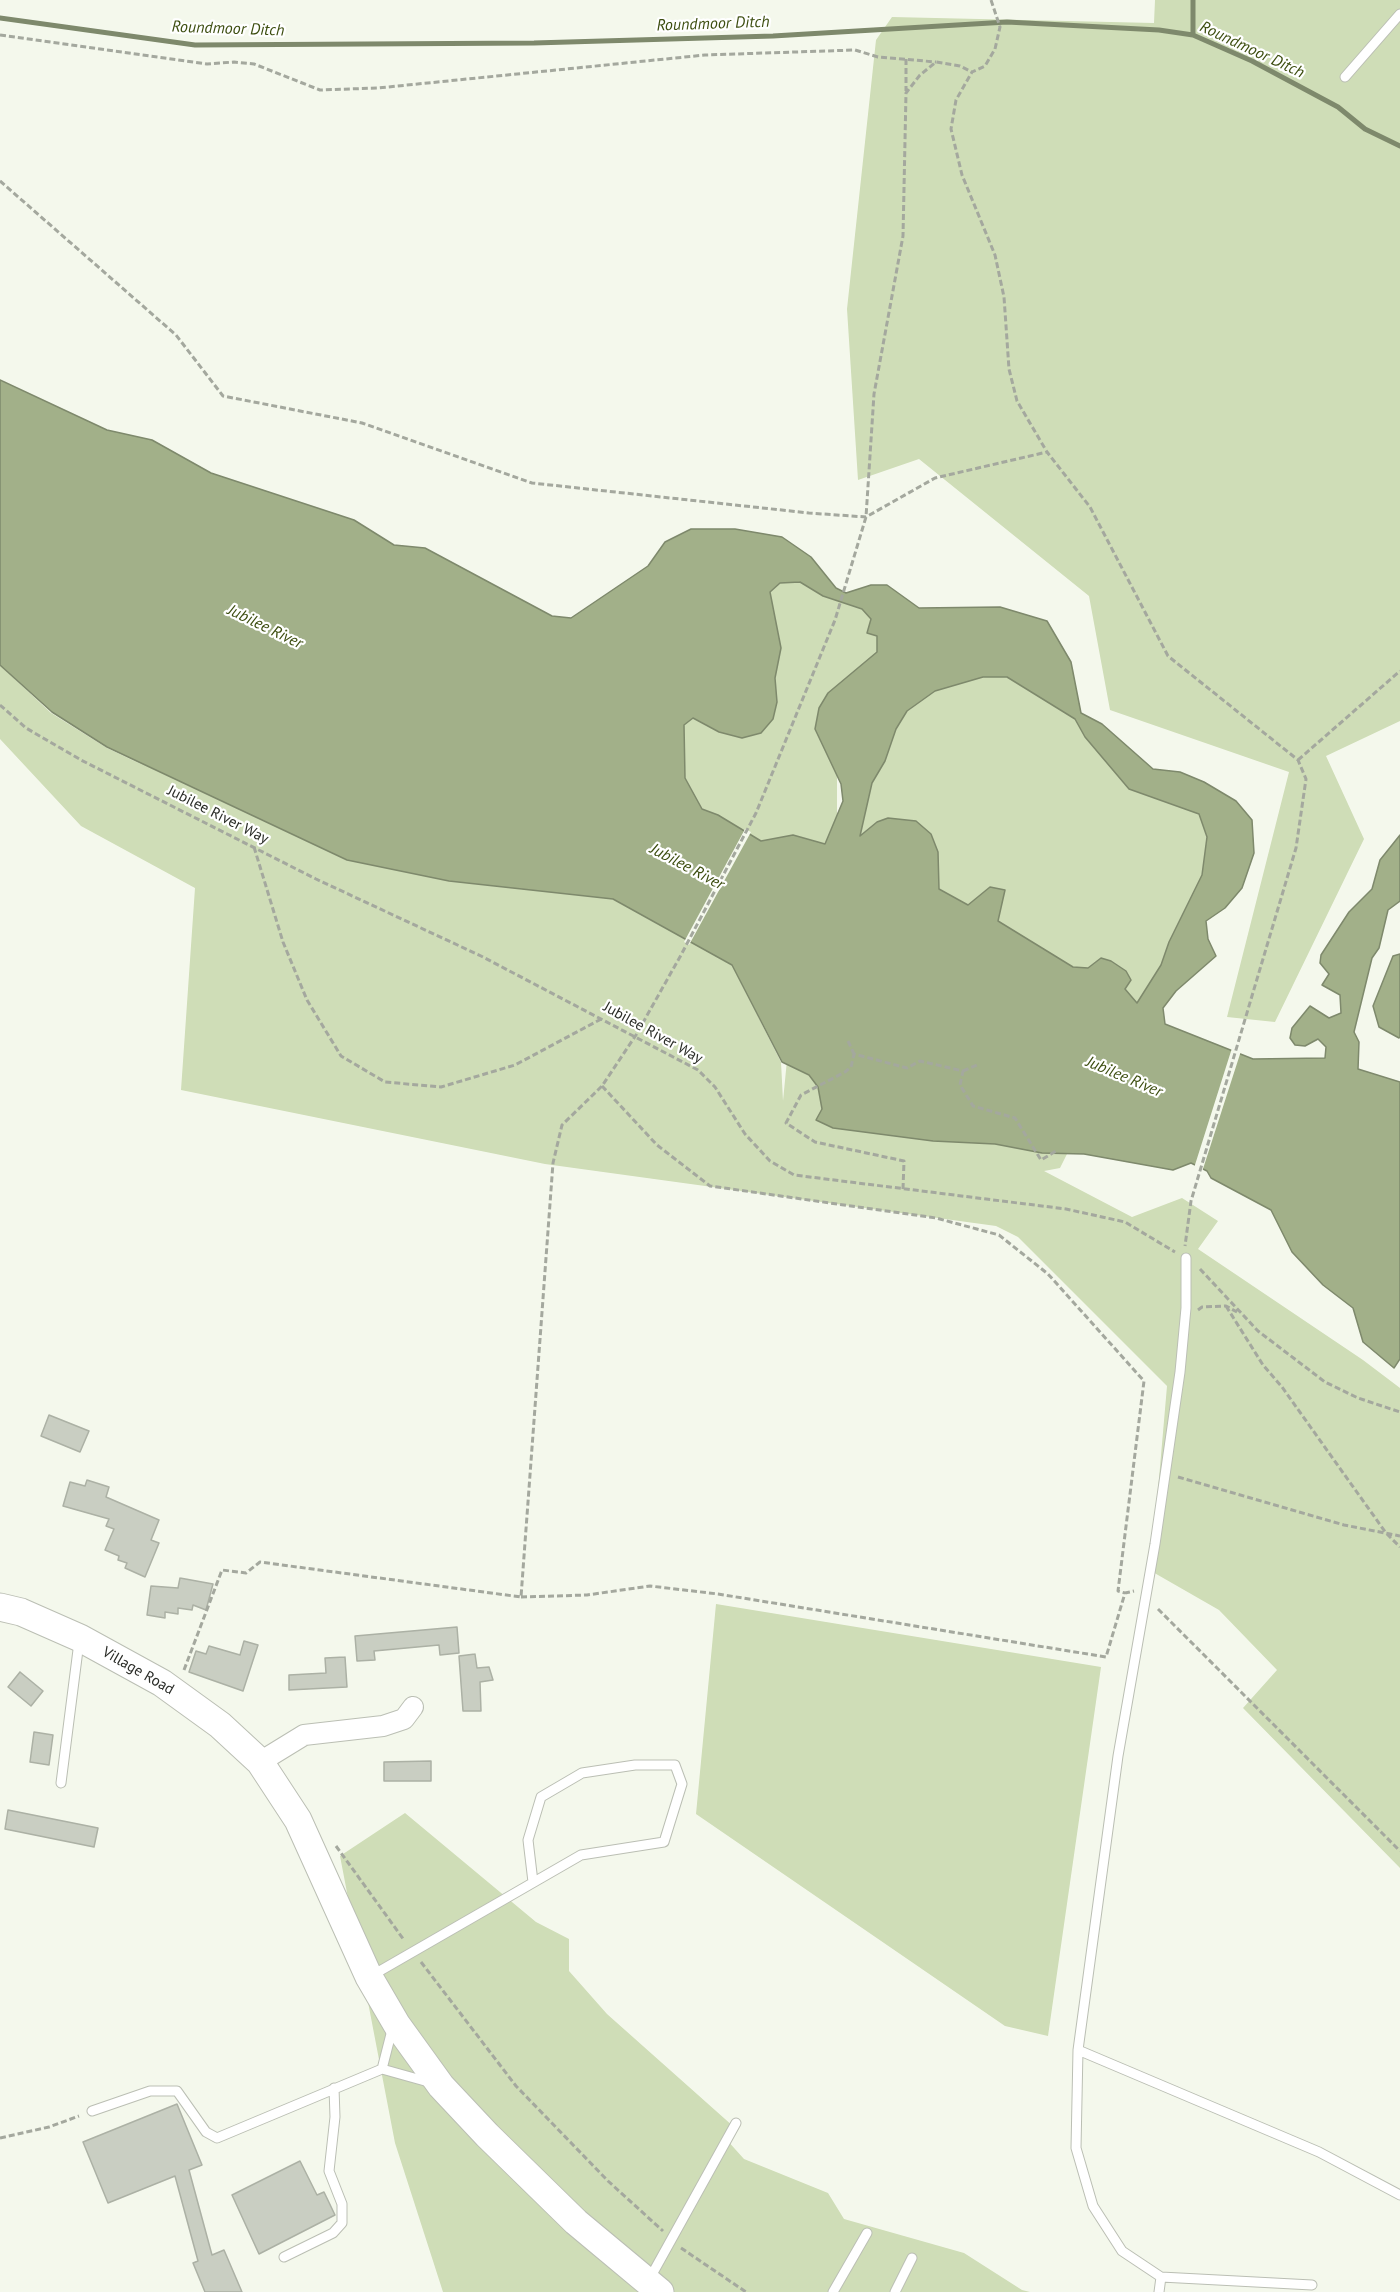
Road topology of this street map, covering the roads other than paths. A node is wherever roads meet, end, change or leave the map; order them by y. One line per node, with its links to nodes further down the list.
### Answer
1 (1400, 14): 2 (lane)
2 (1345, 77)
3 (1186, 1258): 12 (lane)
4 (0, 1607): 5 (main road, Village Road)
5 (80, 1638): 7 (main road, Village Road); 8 (lane)
6 (413, 1707): 7 (street)
7 (260, 1762): 10 (main road, Village Road)
8 (61, 1783)
9 (533, 1882): 9 (lane); 10 (lane)
10 (369, 1977): 11 (main road, Village Road)
11 (394, 2021): 13 (lane); 14 (main road, Village Road)
12 (1078, 2050): 18 (lane); 22 (lane)
13 (382, 2069): 14 (lane); 15 (lane)
14 (441, 2086): 24 (main road, Village Road)
15 (334, 2088): 16 (lane); 20 (lane)
16 (92, 2111)
17 (736, 2122): 24 (lane)
18 (1400, 2194)
19 (867, 2233): 25 (lane)
20 (284, 2257)
21 (912, 2258): 26 (lane)
22 (1161, 2277): 23 (lane); 27 (lane)
23 (1312, 2284)
24 (654, 2288)
25 (833, 2292)
26 (895, 2292)
27 (1159, 2292)

